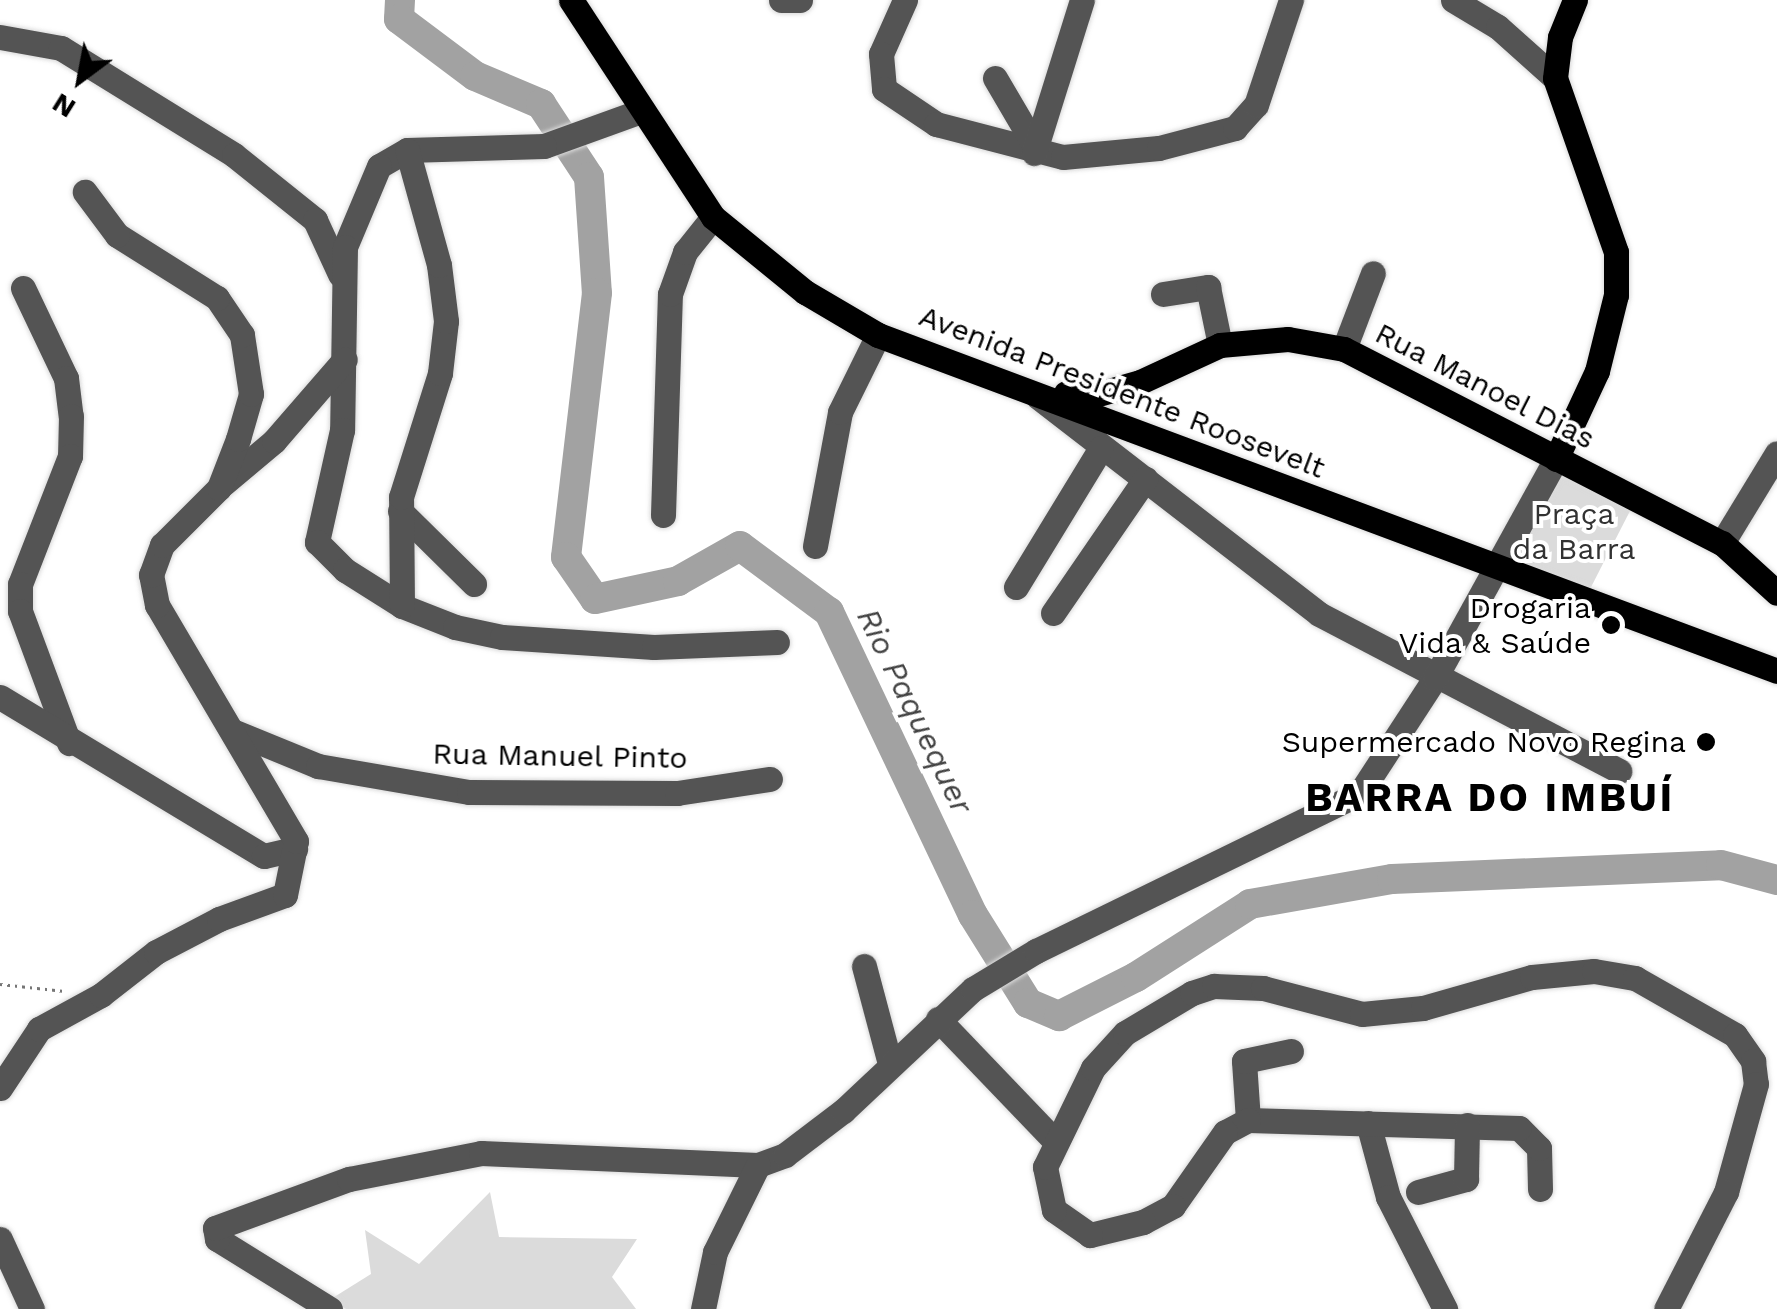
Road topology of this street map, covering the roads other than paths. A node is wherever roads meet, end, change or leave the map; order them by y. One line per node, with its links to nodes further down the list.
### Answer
1 (781, 0): 2 (street)
2 (800, 0)
3 (905, 0): 14 (street)
4 (1082, 0): 14 (street)
5 (1291, 0): 14 (street)
6 (1453, 0): 11 (street)
7 (1575, 0): 11 (main road)
8 (576, 3): 12 (main road, Avenida Presidente Roosevelt)
9 (0, 37): 18 (street)
10 (996, 78): 14 (street)
11 (1555, 78): 30 (main road)
12 (640, 110): 13 (street); 16 (main road, Avenida Presidente Roosevelt)
13 (407, 150): 18 (street); 33 (street)
14 (1035, 151)
15 (85, 192): 32 (street)
16 (714, 217): 21 (main road, Avenida Presidente Roosevelt); 34 (street)
17 (1373, 273): 23 (street)
18 (343, 280): 24 (street)
19 (23, 288): 48 (street)
20 (1163, 294): 22 (street)
21 (878, 335): 26 (main road, Avenida Presidente Roosevelt); 36 (street)
22 (1220, 345): 23 (main road, Rua Manoel Dias); 25 (main road, Rua Manoel Dias)
23 (1344, 349): 30 (main road, Rua Manoel Dias)
24 (345, 359): 32 (street); 41 (street)
25 (1140, 382): 26 (main road, Rua Manoel Dias); 27 (main road)
26 (1022, 384): 27 (main road, Avenida Presidente Roosevelt); 28 (street)
27 (1140, 430): 37 (main road, Avenida Presidente Roosevelt)
28 (1101, 448): 31 (street); 39 (street)
29 (1777, 453): 35 (street)
30 (1556, 460): 35 (main road, Rua Manoel Dias); 37 (street)
31 (1146, 479): 42 (street); 45 (street)
32 (219, 488): 47 (street)
33 (400, 511): 38 (street); 41 (street)
34 (663, 515)
35 (1722, 543): 40 (main road, Rua Manoel Dias)
36 (815, 546)
37 (1496, 570): 44 (main road, Avenida Presidente Roosevelt); 45 (street)
38 (474, 584)
39 (1016, 587)
40 (1777, 594)
41 (402, 606): 43 (street)
42 (1053, 614)
43 (778, 642)
44 (1777, 671)
45 (1435, 678): 49 (street); 53 (street)
46 (0, 697): 48 (street)
47 (235, 732): 50 (street, Rua Manuel Pinto); 51 (street)
48 (69, 743): 51 (street)
49 (1618, 771)
50 (770, 779)
51 (295, 849): 56 (street)
52 (864, 966): 55 (street)
53 (938, 1019): 55 (street); 60 (street)
54 (1291, 1051): 57 (street)
55 (890, 1064): 61 (street)
56 (0, 1088)
57 (1248, 1120): 58 (street); 60 (street)
58 (1368, 1123): 59 (street); 68 (street)
59 (1468, 1125): 62 (street); 63 (street)
60 (1054, 1140): 69 (street)
61 (758, 1165): 66 (street); 67 (street)
62 (1540, 1189)
63 (1418, 1192)
64 (0, 1239): 65 (street)
65 (32, 1309)
66 (330, 1309)
67 (703, 1309)
68 (1444, 1309)
69 (1666, 1309)

